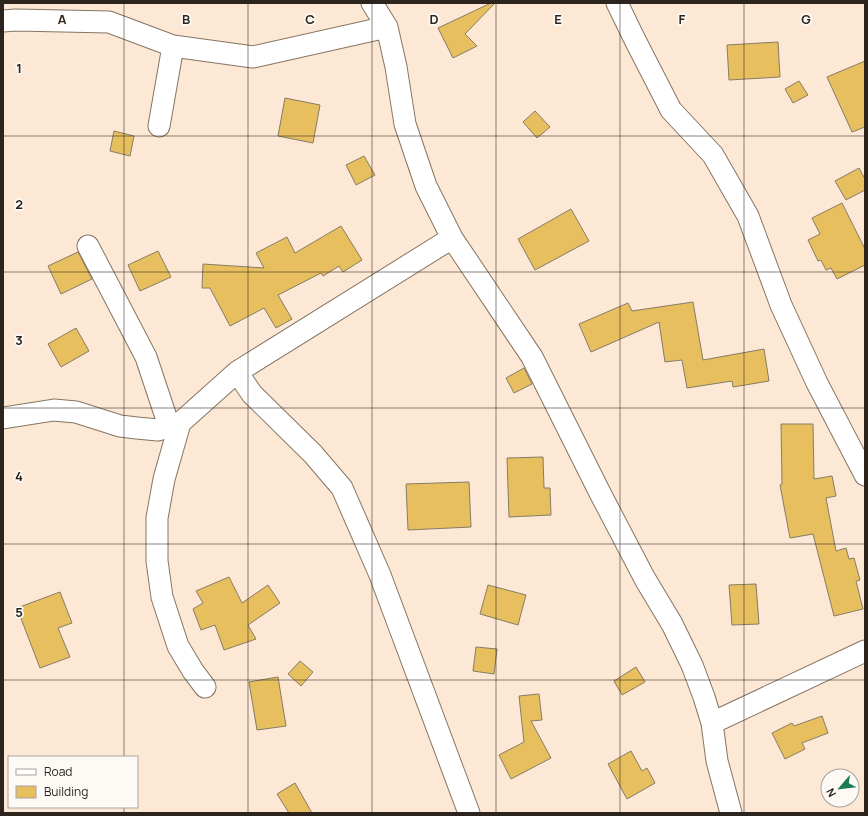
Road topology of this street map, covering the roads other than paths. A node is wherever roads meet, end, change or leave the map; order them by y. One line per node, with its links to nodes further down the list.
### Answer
1 (372, 3): 4 (street)
2 (617, 3): 12 (street)
3 (3, 22): 5 (street)
4 (387, 27): 5 (street); 7 (street)
5 (173, 46): 6 (street)
6 (159, 126)
7 (452, 238): 9 (street); 15 (street)
8 (88, 246): 11 (street)
9 (237, 372): 11 (street); 16 (street)
10 (3, 418): 11 (street)
11 (175, 425): 14 (street)
12 (865, 475)
13 (865, 652): 15 (street)
14 (205, 687)
15 (712, 723): 17 (street)
16 (469, 813)
17 (731, 813)

